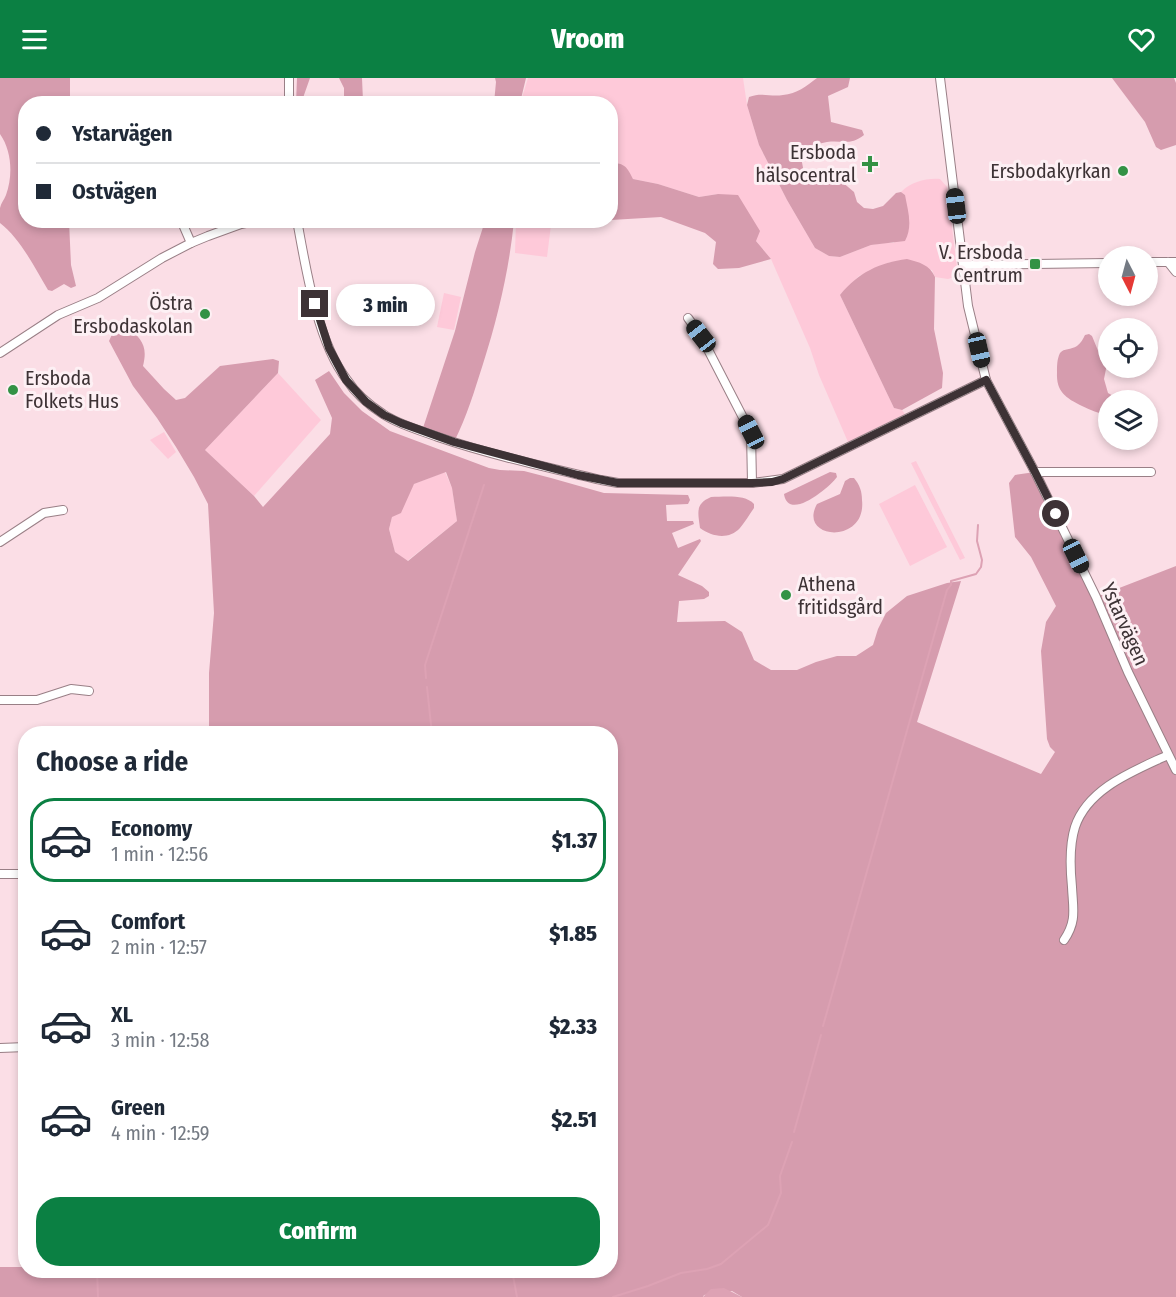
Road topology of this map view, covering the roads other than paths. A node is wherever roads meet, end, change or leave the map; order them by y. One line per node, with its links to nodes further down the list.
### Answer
1 (289, 78): 3 (street)
2 (940, 78): 10 (street, Ystarvägen)
3 (289, 96)
4 (184, 228): 7 (street)
5 (230, 228): 7 (street)
6 (299, 228): 17 (street)
7 (191, 243): 13 (street)
8 (1172, 262): 11 (street)
9 (1098, 263): 10 (street)
10 (963, 265): 14 (street, Ystarvägen)
11 (1176, 272)
12 (688, 318): 17 (street)
13 (0, 353)
14 (986, 380): 15 (street, Ystarvägen); 17 (street)
15 (1035, 472): 16 (street); 22 (street, Ystarvägen)
16 (1151, 472)
17 (752, 483)
18 (63, 510): 19 (street)
19 (0, 542)
20 (89, 691): 21 (street)
21 (0, 700)
22 (1168, 755): 23 (street, Ystarvägen); 26 (street)
23 (1176, 770)
24 (0, 874): 25 (street)
25 (18, 874)
26 (1064, 940)
27 (18, 1047): 28 (street)
28 (0, 1048)

